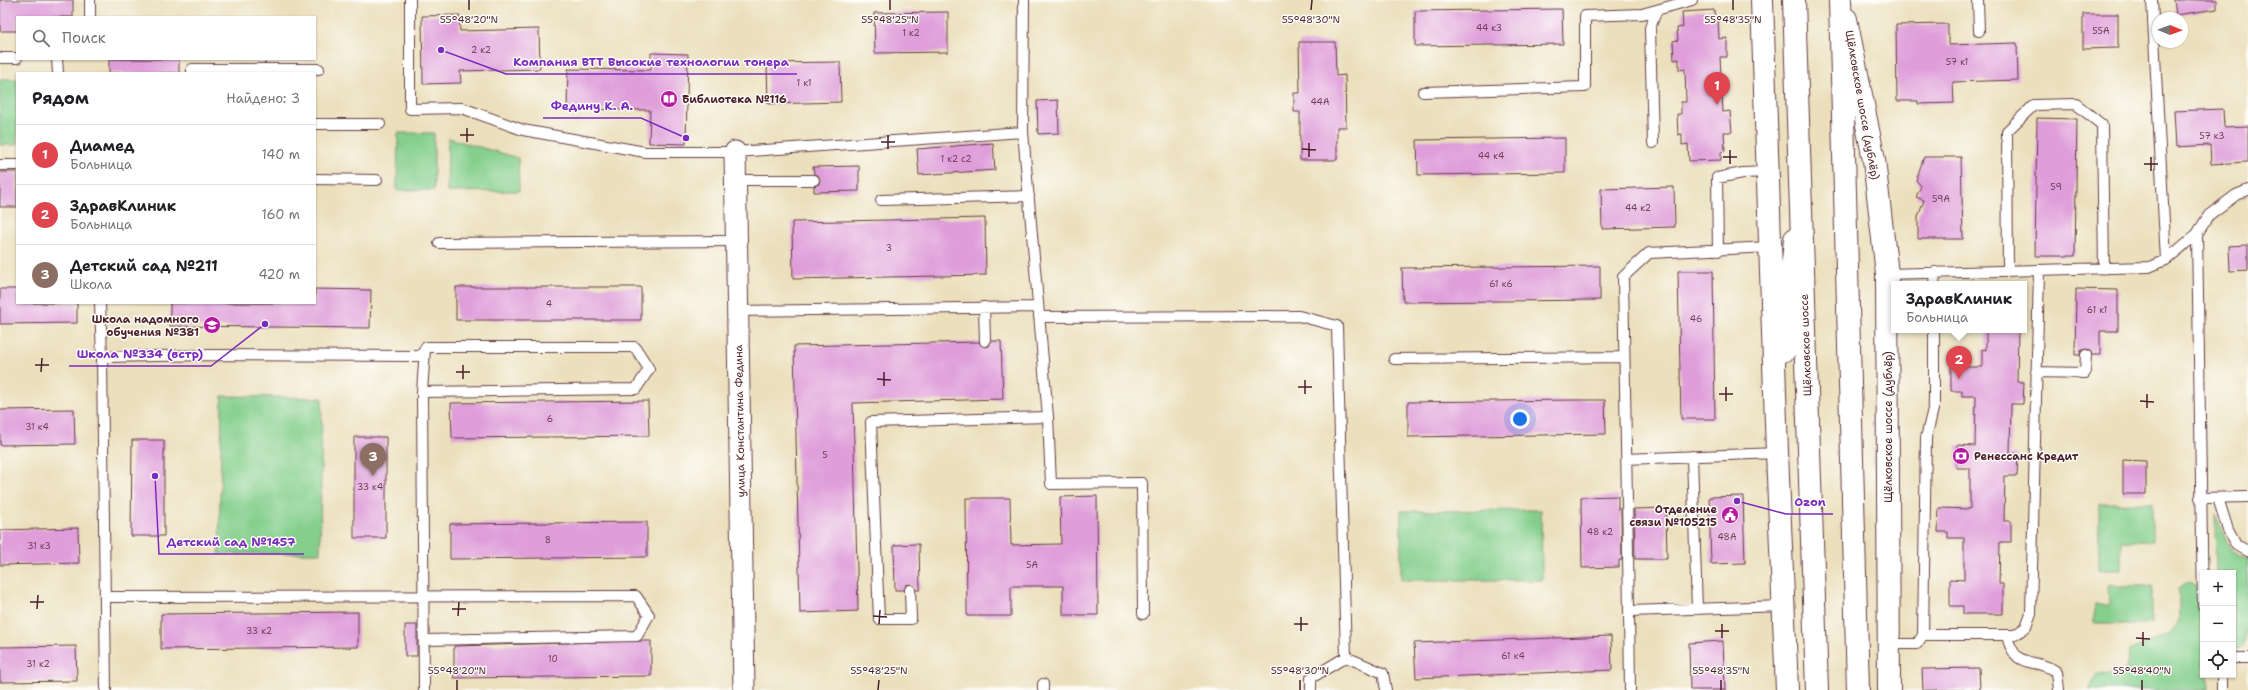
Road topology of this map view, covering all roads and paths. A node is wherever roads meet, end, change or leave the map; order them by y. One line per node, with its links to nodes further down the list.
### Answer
1 (90, 0): 12 (lane)
2 (410, 0): 25 (lane)
3 (1024, 0): 23 (lane)
4 (1692, 0): 11 (lane)
5 (1762, 0): 28 (main road)
6 (1794, 0): 29 (main road, Щёлковское шоссе)
7 (1840, 0): 94 (main road)
8 (1843, 0): 47 (main road, Щёлковское шоссе (дублёр))
9 (1978, 0): 13 (lane)
10 (2152, 0): 42 (lane)
11 (1656, 12): 20 (lane); 24 (lane)
12 (90, 16)
13 (1979, 31)
14 (0, 58): 15 (lane)
15 (16, 58)
16 (57, 60): 18 (lane)
17 (319, 69): 19 (lane)
18 (58, 72)
19 (192, 72)
20 (1423, 92)
21 (316, 124): 22 (lane)
22 (380, 124)
23 (1023, 132): 25 (lane); 35 (lane)
24 (1653, 143)
25 (735, 152): 32 (street, улица Константина Федина)
26 (0, 165): 27 (lane)
27 (16, 165)
28 (1767, 172): 40 (main road); 41 (lane)
29 (1800, 177): 63 (main road); 93 (main road, Щёлковское шоссе)
30 (316, 179): 31 (lane)
31 (377, 180)
32 (736, 180): 33 (lane); 38 (street, улица Константина Федина)
33 (814, 180)
34 (2248, 190): 37 (lane)
35 (1029, 196): 36 (lane); 52 (lane)
36 (881, 200)
37 (2197, 234): 42 (lane); 67 (lane)
38 (737, 241): 39 (lane); 51 (street, улица Константина Федина)
39 (439, 243)
40 (1770, 247): 41 (lane); 63 (main road)
41 (1718, 251): 57 (lane)
42 (2166, 260): 43 (lane)
43 (2104, 269): 44 (lane); 45 (lane)
44 (2039, 270): 45 (lane); 60 (lane)
45 (2008, 271): 46 (lane)
46 (1934, 272): 47 (lane); 48 (lane)
47 (1888, 274): 81 (main road, Щёлковское шоссе (дублёр))
48 (1934, 281)
49 (100, 304): 58 (lane)
50 (984, 308): 51 (lane); 52 (lane); 54 (lane)
51 (738, 311): 88 (street, улица Константина Федина)
52 (1039, 312): 62 (lane); 82 (lane)
53 (1934, 333): 78 (lane)
54 (985, 342)
55 (426, 347): 58 (lane); 61 (lane); 61 (lane)
56 (2086, 355): 60 (lane)
57 (1624, 356): 59 (lane); 65 (lane)
58 (102, 357): 73 (lane)
59 (1394, 359)
60 (2036, 372): 79 (lane)
61 (422, 392): 72 (lane)
62 (1048, 417): 71 (lane); 77 (lane)
63 (1777, 453): 64 (lane); 74 (main road)
64 (1692, 456): 65 (lane); 75 (lane)
65 (1626, 459): 76 (lane)
66 (2248, 497): 68 (lane)
67 (2200, 498): 68 (lane); 70 (lane)
68 (2218, 498): 69 (lane)
69 (2248, 551)
70 (2202, 570)
71 (910, 590)
72 (424, 596): 73 (lane); 80 (lane); 80 (lane)
73 (105, 598): 86 (lane)
74 (1784, 606): 75 (lane); 92 (main road)
75 (1697, 609): 76 (lane)
76 (1629, 611): 91 (lane)
77 (1143, 614)
78 (1923, 635): 79 (lane); 81 (lane)
79 (2007, 636): 96 (lane)
80 (424, 640): 87 (lane)
81 (1888, 644): 95 (main road, Щёлковское шоссе (дублёр))
82 (1346, 657): 89 (lane); 90 (lane)
83 (2236, 658): 84 (lane)
84 (2248, 658)
85 (2222, 678): 97 (lane)
86 (106, 690)
87 (424, 690)
88 (744, 690)
89 (1311, 690)
90 (1386, 690)
91 (1630, 690)
92 (1787, 690)
93 (1817, 690)
94 (1858, 690)
95 (1889, 690)
96 (2059, 690)
97 (2222, 690)

